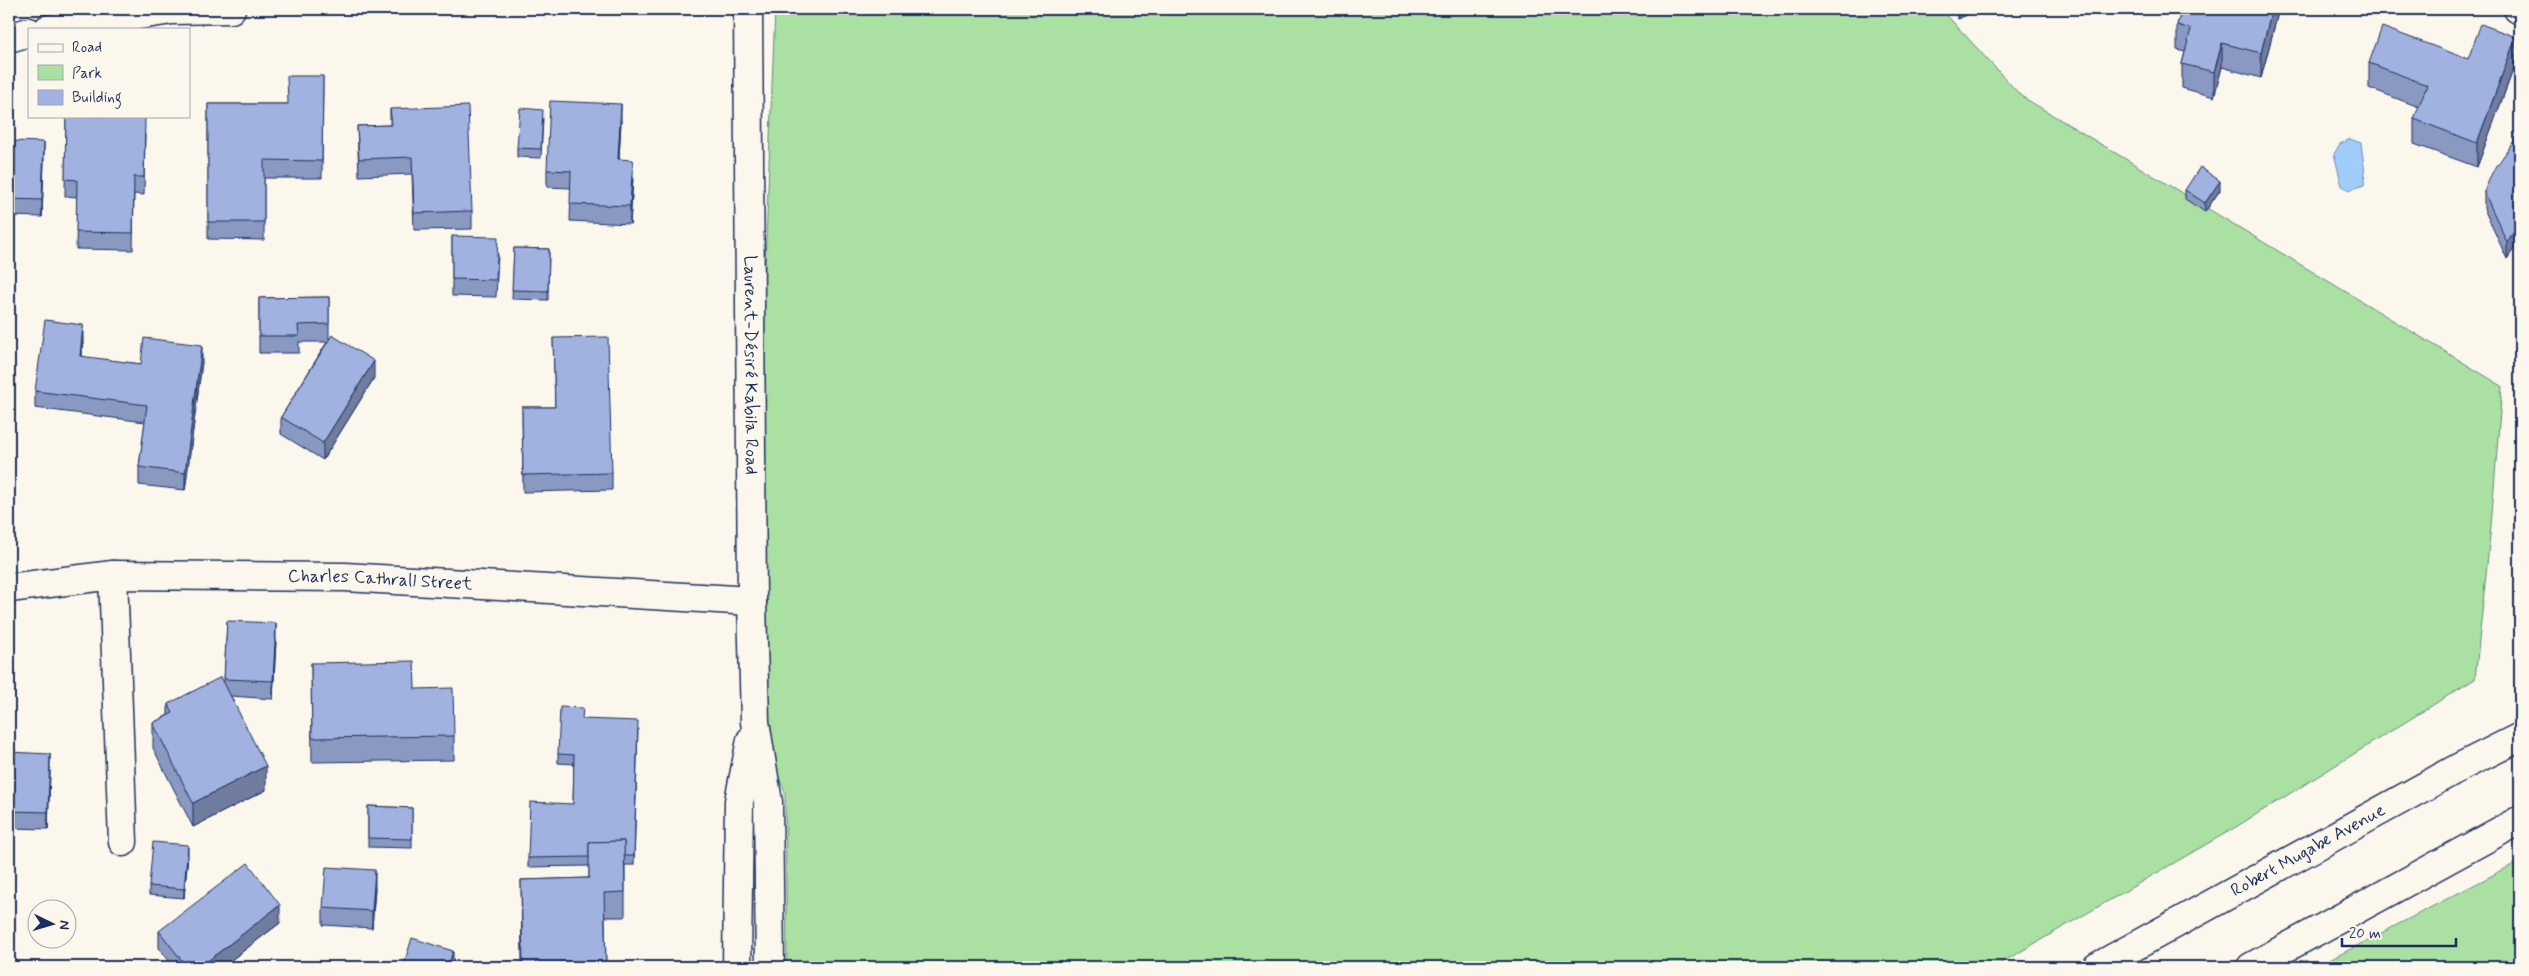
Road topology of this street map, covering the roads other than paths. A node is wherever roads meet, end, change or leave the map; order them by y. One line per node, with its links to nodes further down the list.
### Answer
1 (231, 9): 3 (street)
2 (748, 9): 8 (street, Laurent-Désiré Kabila Road)
3 (55, 28)
4 (28, 32): 5 (street)
5 (9, 38)
6 (113, 575): 7 (street, Charles Cathrall Street); 8 (street, Charles Cathrall Street); 12 (street)
7 (9, 588)
8 (752, 601): 9 (street, Laurent-Désiré Kabila Road)
9 (755, 722): 13 (street, Laurent-Désiré Kabila Road); 14 (street, Laurent-Désiré Kabila Road)
10 (2520, 737): 15 (street, Robert Mugabe Avenue)
11 (2520, 820): 16 (street)
12 (123, 842)
13 (737, 967)
14 (770, 967)
15 (2097, 967)
16 (2250, 967)

